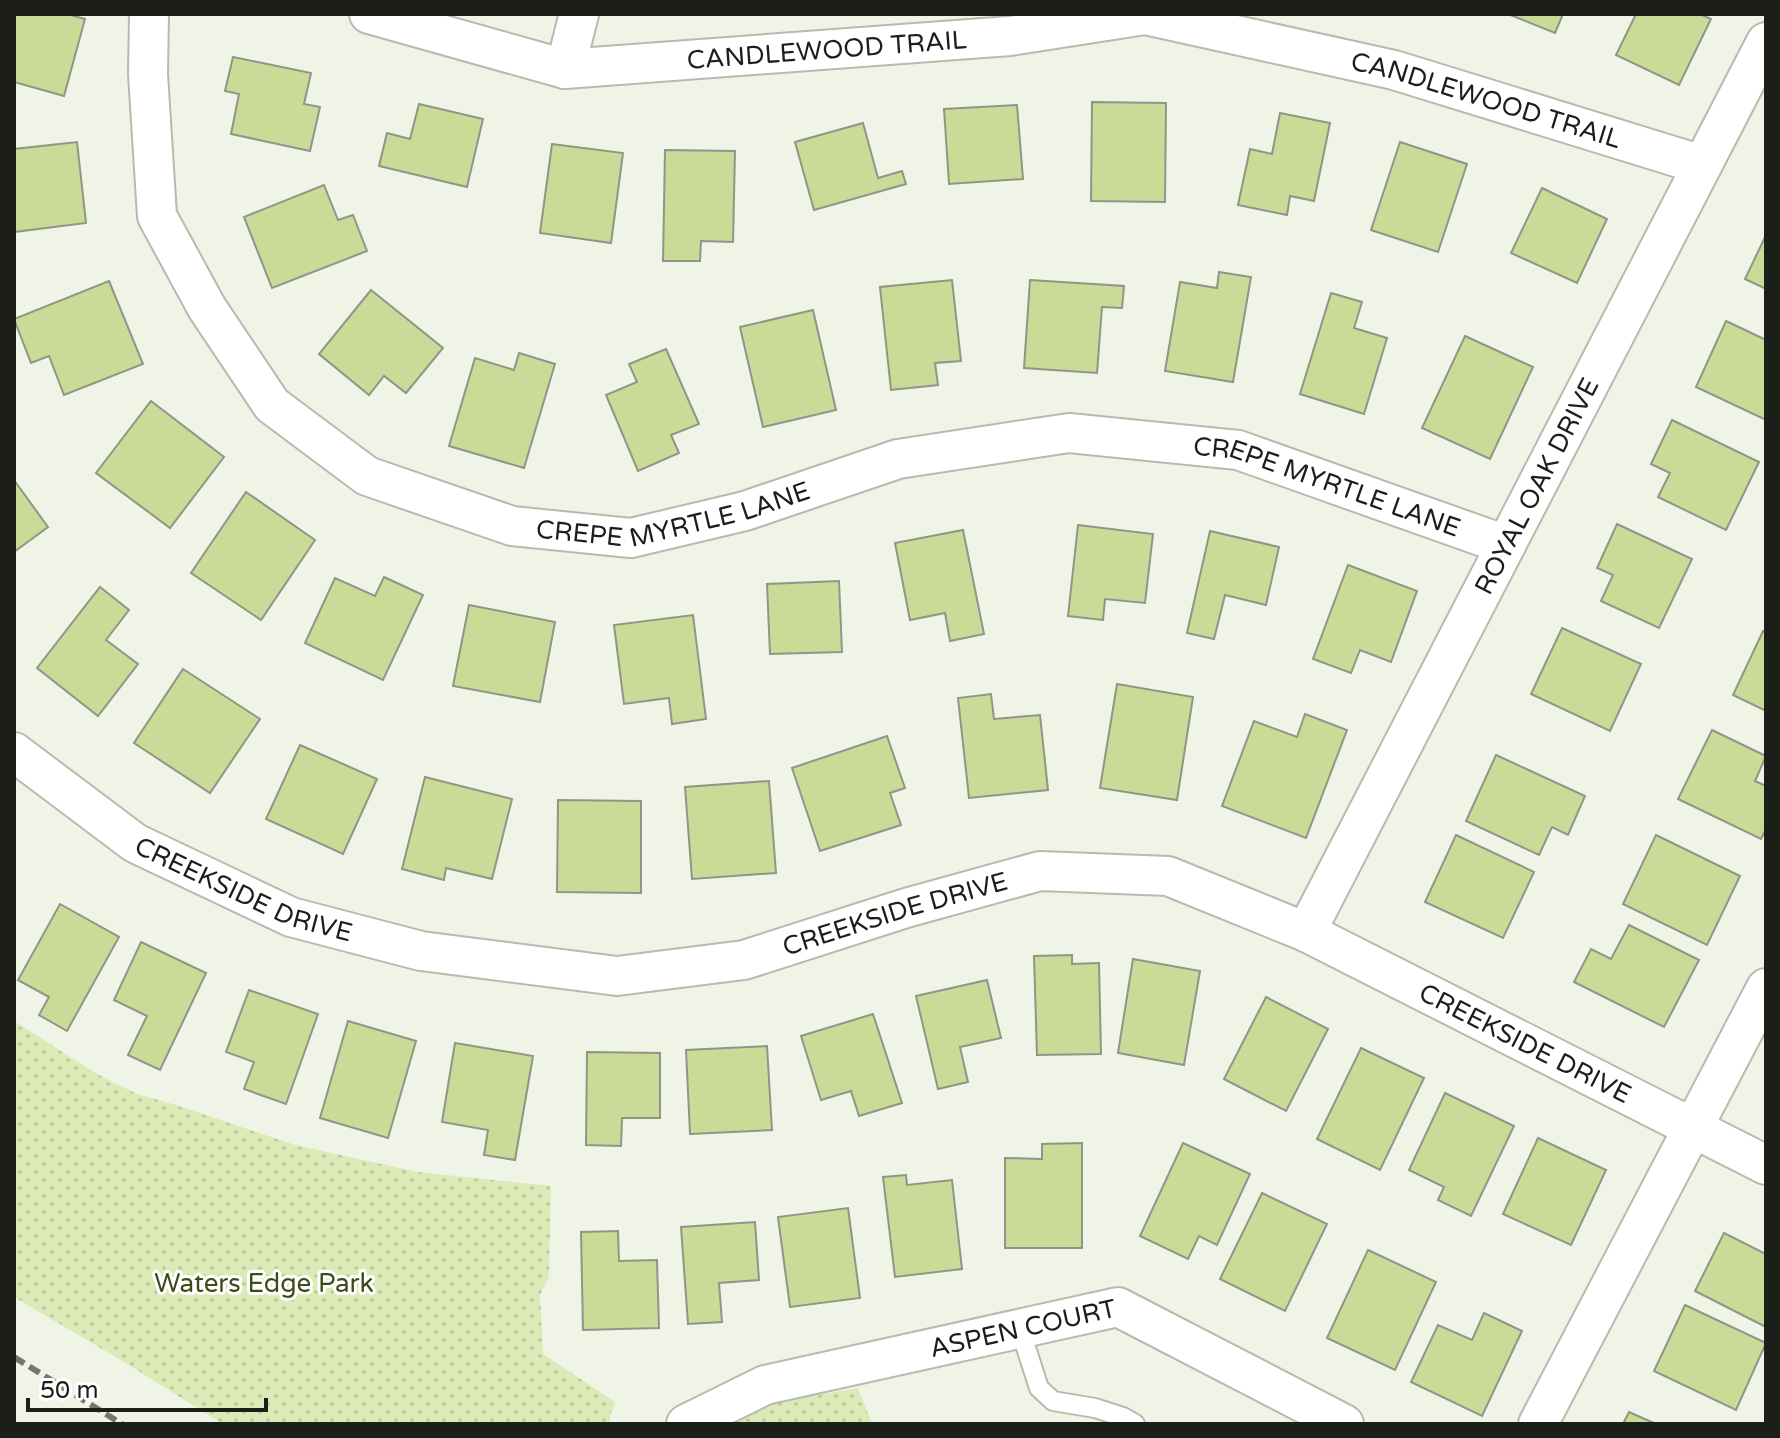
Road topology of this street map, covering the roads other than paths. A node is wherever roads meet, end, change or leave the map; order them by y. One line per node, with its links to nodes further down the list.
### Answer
1 (149, 14): 8 (street, CREPE MYRTLE LANE)
2 (369, 14): 6 (street, CANDLEWOOD TRAIL)
3 (579, 14): 6 (street)
4 (1012, 25): 6 (street, CANDLEWOOD TRAIL); 7 (street, CANDLEWOOD TRAIL)
5 (1766, 42): 7 (street, ROYAL OAK DRIVE)
6 (565, 69)
7 (1702, 165): 8 (street, ROYAL OAK DRIVE)
8 (1506, 545): 10 (street, ROYAL OAK DRIVE)
9 (14, 752): 10 (street, CREEKSIDE DRIVE)
10 (1306, 932): 12 (street, CREEKSIDE DRIVE)
11 (1766, 988): 12 (street)
12 (1694, 1127): 13 (street, CREEKSIDE DRIVE); 18 (street)
13 (1766, 1165)
14 (1020, 1329): 15 (street, ASPEN COURT); 16 (lane); 17 (street, ASPEN COURT)
15 (686, 1424)
16 (1135, 1424)
17 (1344, 1424)
18 (1538, 1424)

